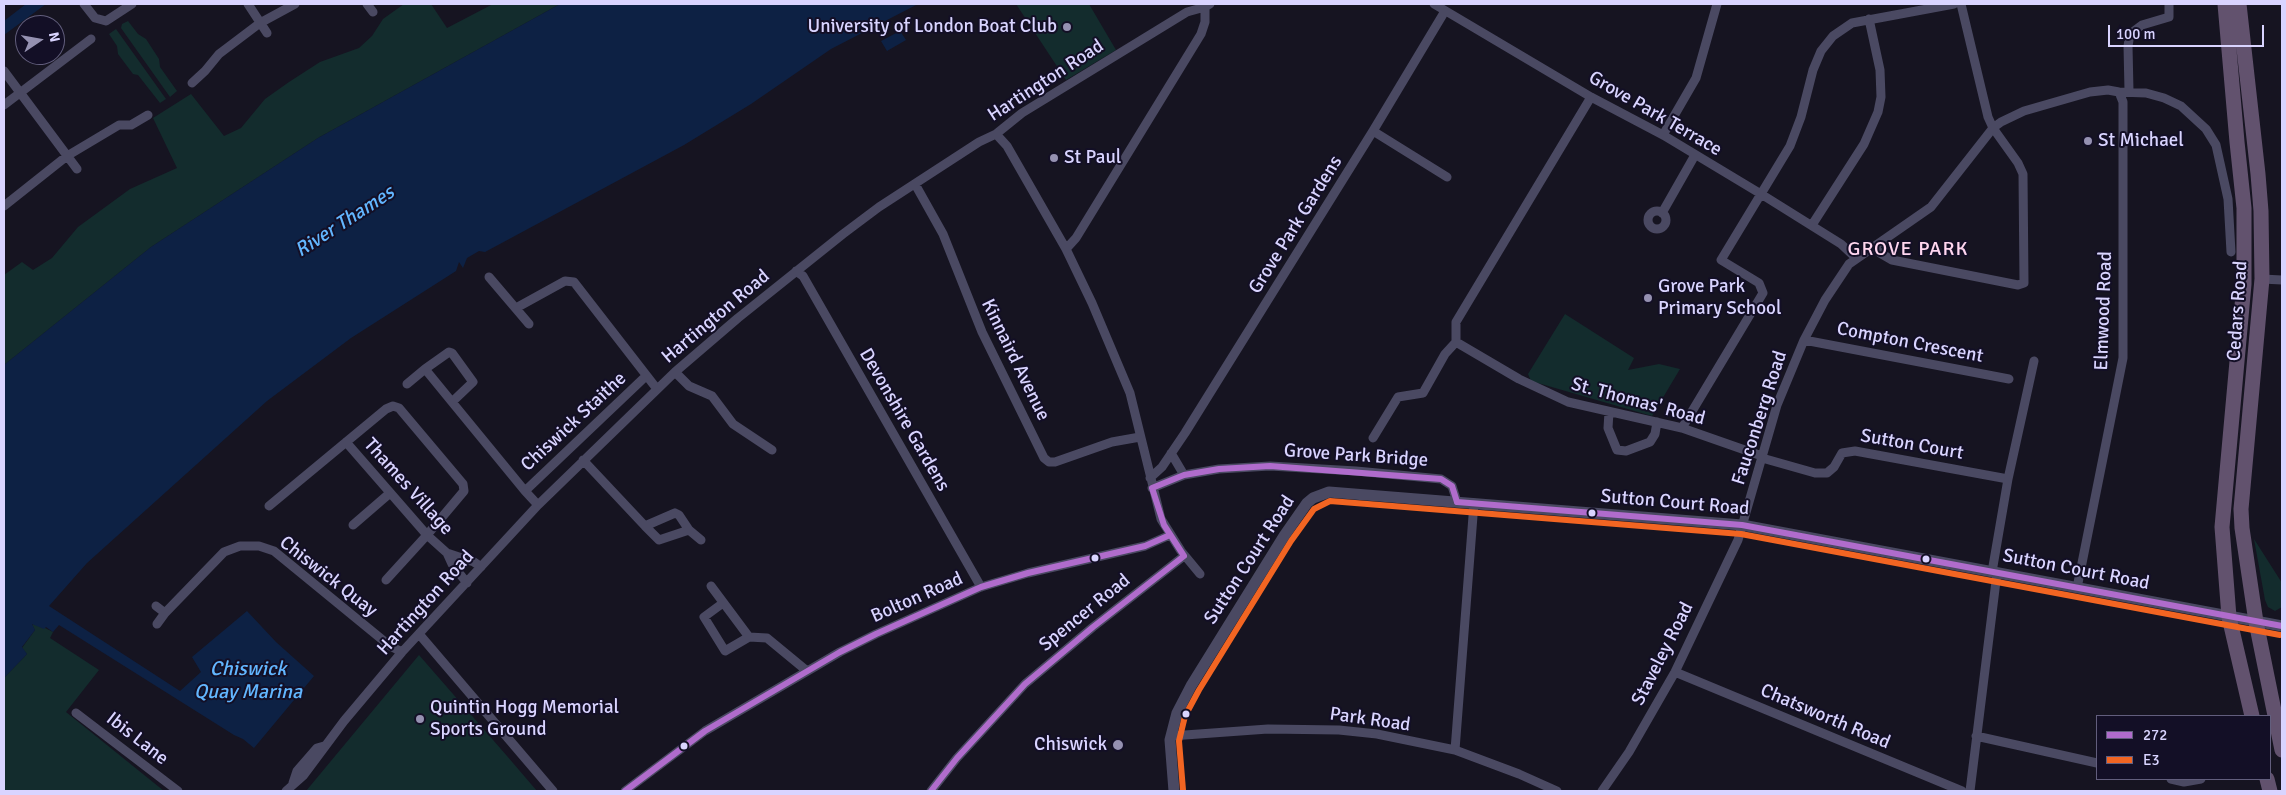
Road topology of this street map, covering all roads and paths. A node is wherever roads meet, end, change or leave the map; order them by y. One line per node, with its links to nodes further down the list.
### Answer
1 (84, 4): 2 (street)
2 (132, 4)
3 (248, 4): 17 (street)
4 (295, 4): 17 (street)
5 (368, 4): 15 (street)
6 (1434, 4): 14 (street, Grove Park Terrace)
7 (1717, 4): 31 (street)
8 (1954, 4): 16 (street)
9 (1961, 4): 28 (street)
10 (2169, 4): 22 (street)
11 (2225, 4): 101 (highway, Cedars Road)
12 (2239, 4): 47 (highway, Cedars Road)
13 (1208, 5): 30 (street, Hartington Road); 42 (street)
14 (1446, 11): 25 (street, Grove Park Terrace); 29 (street, Grove Park Gardens)
15 (373, 12)
16 (1870, 19): 37 (street); 40 (street)
17 (260, 23): 18 (street); 21 (street)
18 (267, 33)
19 (90, 39): 24 (street)
20 (4, 71): 24 (street)
21 (192, 83)
22 (2129, 91): 23 (street); 43 (street)
23 (2119, 92): 28 (street); 97 (street, Elmwood Road)
24 (20, 93): 26 (street); 33 (street)
25 (1591, 97): 31 (street, Grove Park Terrace); 52 (street)
26 (4, 105)
27 (148, 115): 33 (street)
28 (1993, 128): 41 (street, Fauconberg Road); 41 (street)
29 (1373, 132): 35 (street); 68 (street, Grove Park Gardens)
30 (996, 134): 36 (street, Hartington Road); 42 (street)
31 (1663, 136): 32 (street, Grove Park Terrace)
32 (1695, 155): 37 (street, Grove Park Terrace); 39 (street)
33 (67, 156): 34 (street); 38 (street)
34 (77, 169)
35 (1447, 177)
36 (915, 184): 45 (street, Hartington Road); 64 (street, Kinnaird Avenue)
37 (1761, 194): 40 (street, Grove Park Terrace); 63 (street)
38 (4, 206)
39 (1662, 213)
40 (1812, 225): 44 (street, Grove Park Terrace)
41 (1874, 247): 44 (street, Fauconberg Road)
42 (1066, 250): 64 (street)
43 (2231, 252)
44 (1856, 258): 51 (street, Fauconberg Road)
45 (796, 271): 55 (street, Hartington Road); 96 (street, Devonshire Gardens)
46 (489, 277): 49 (street)
47 (2262, 279): 48 (street); 102 (highway, Cedars Road)
48 (2282, 280)
49 (516, 308): 50 (street); 56 (street, Chiswick Staithe)
50 (529, 324)
51 (1804, 340): 57 (street, Compton Crescent); 69 (street, Fauconberg Road)
52 (1456, 342): 61 (street, St. Thomas' Road); 65 (street)
53 (2034, 361): 73 (street)
54 (425, 369): 58 (street); 60 (street, Chiswick Staithe); 60 (street)
55 (675, 372): 59 (street, Hartington Road); 67 (street)
56 (646, 376): 59 (street, Chiswick Staithe); 75 (street, Chiswick Staithe)
57 (2009, 379)
58 (407, 384)
59 (657, 389): 70 (street, Hartington Road)
60 (452, 402): 75 (street, Chiswick Staithe)
61 (1609, 412): 62 (street, St. Thomas' Road); 62 (street)
62 (1657, 422): 63 (street, St. Thomas' Road)
63 (1682, 428): 69 (street, St. Thomas' Road)
64 (1140, 436): 72 (street)
65 (1373, 438)
66 (346, 442): 76 (street, Thames Village); 80 (street, Thames Village); 85 (street, Thames Village)
67 (772, 450)
68 (1171, 453): 71 (street); 72 (street, Grove Park Gardens)
69 (1762, 457): 73 (street, Sutton Court); 81 (street, Fauconberg Road)
70 (583, 460): 79 (street, Hartington Road); 83 (street)
71 (1184, 475): 74 (street, Grove Park Bridge); 77 (street, Grove Park Bridge)
72 (1150, 478): 74 (street)
73 (2008, 479): 91 (street)
74 (1152, 488): 86 (street)
75 (525, 491): 79 (street, Chiswick Staithe)
76 (390, 493): 82 (street); 85 (street, Thames Village)
77 (1457, 502): 78 (street, Sutton Court Road); 112 (street, Sutton Court Road)
78 (1474, 503): 81 (street, Sutton Court Road); 114 (street)
79 (538, 505): 90 (street, Hartington Road)
80 (269, 506)
81 (1742, 525): 91 (street, Sutton Court Road); 109 (street, Staveley Road)
82 (353, 526)
83 (644, 526): 84 (street); 84 (street)
84 (689, 530): 87 (street)
85 (428, 535): 88 (street, Thames Village); 93 (street)
86 (1170, 535): 89 (street); 96 (street, Bolton Road)
87 (701, 540)
88 (447, 553): 90 (street, Thames Village); 94 (street, Thames Village)
89 (1184, 556): 92 (street); 123 (street, Spencer Road)
90 (481, 567): 94 (street, Hartington Road)
91 (1994, 573): 97 (street, Sutton Court Road); 113 (street)
92 (1200, 574)
93 (386, 580)
94 (467, 583): 105 (street, Hartington Road)
95 (711, 586): 98 (street)
96 (981, 587): 108 (street, Bolton Road)
97 (2077, 588): 101 (street, Sutton Court Road)
98 (723, 603): 106 (street); 106 (street)
99 (156, 606): 100 (street)
100 (165, 613): 103 (street, Chiswick Quay); 107 (street, Chiswick Quay)
101 (2229, 617): 102 (street, Sutton Court Road); 111 (highway, Cedars Road)
102 (2256, 622): 104 (street, Sutton Court Road); 115 (highway, Cedars Road)
103 (156, 624)
104 (2282, 626)
105 (419, 634): 107 (street, Hartington Road); 121 (street)
106 (748, 636): 108 (street)
107 (402, 652): 120 (street, Hartington Road)
108 (807, 671): 122 (street, Bolton Road)
109 (1675, 672): 126 (street, Staveley Road); 127 (street, Chatsworth Road)
110 (76, 713): 119 (street, Ibis Lane)
111 (2252, 715)
112 (1171, 736): 114 (street, Park Road); 124 (street, Sutton Court Road)
113 (1976, 736): 116 (street); 128 (street)
114 (1455, 750): 125 (street, Park Road)
115 (2282, 750)
116 (2096, 763)
117 (2175, 780): 118 (street)
118 (2195, 780)
119 (178, 791)
120 (286, 791)
121 (553, 791)
122 (625, 791)
123 (931, 791)
124 (1174, 791)
125 (1557, 791)
126 (1602, 791)
127 (1962, 791)
128 (1970, 791)

